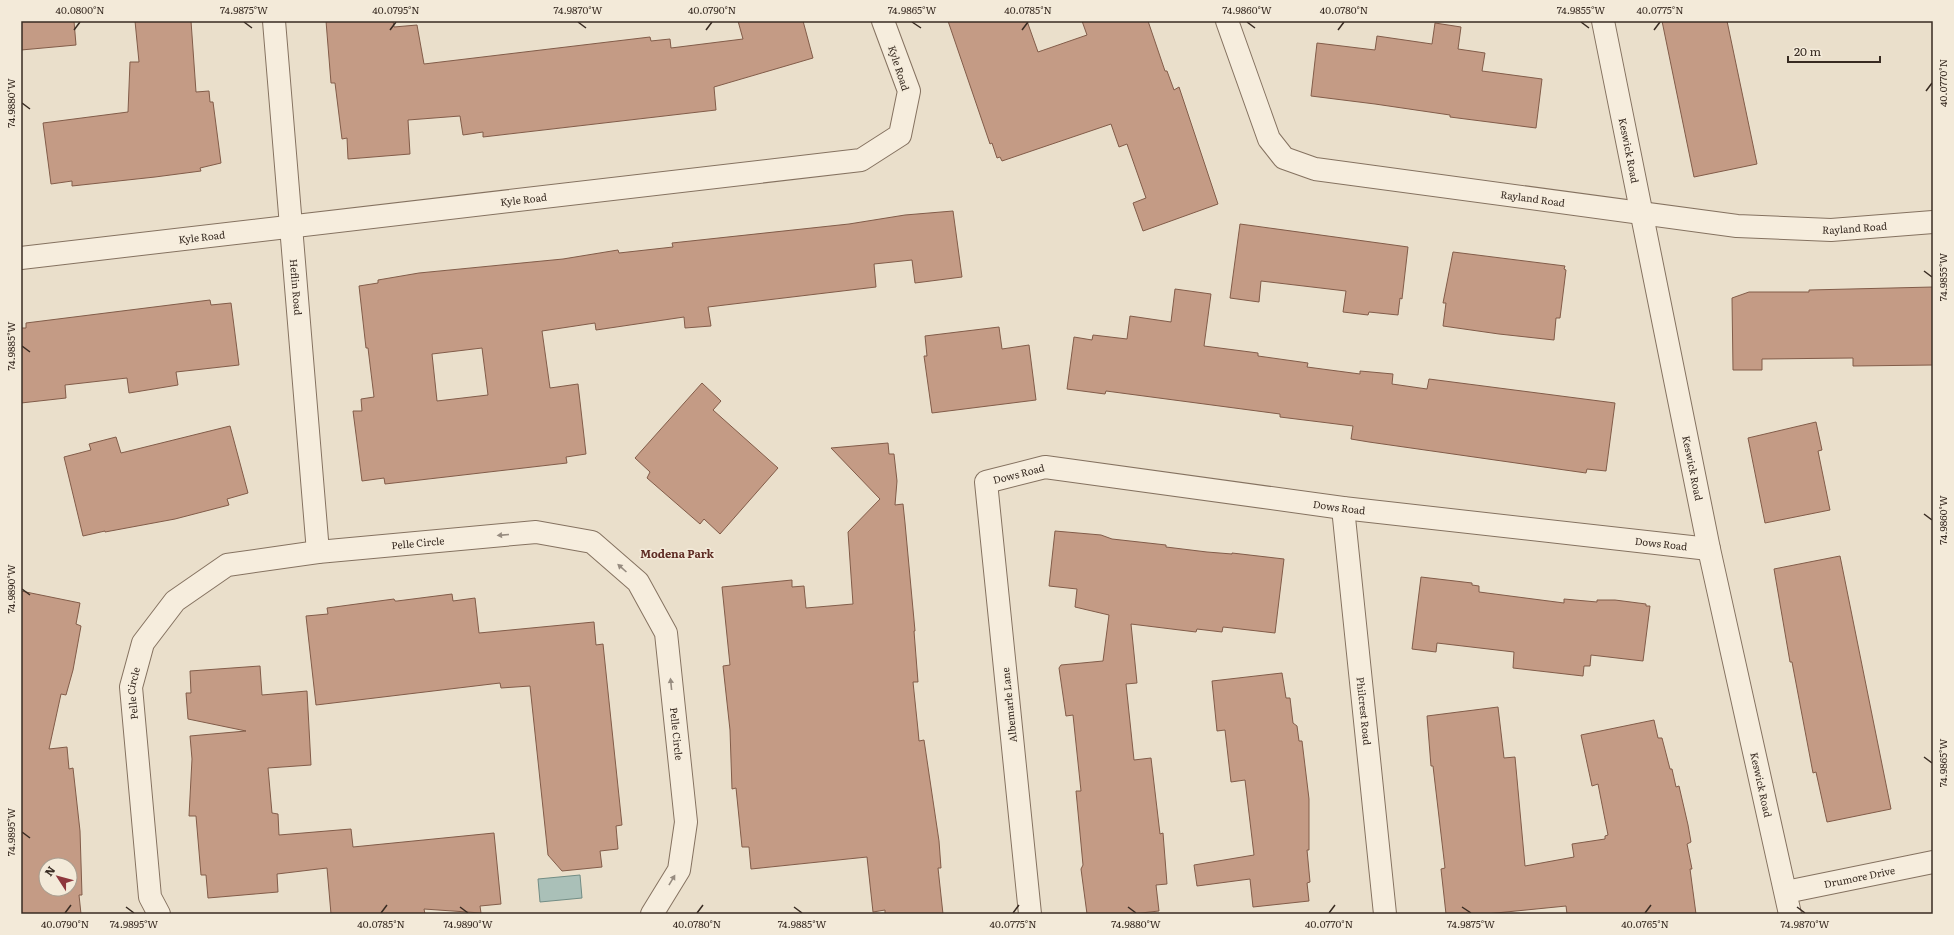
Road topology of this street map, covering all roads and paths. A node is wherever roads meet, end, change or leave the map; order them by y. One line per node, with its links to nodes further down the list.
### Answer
1 (274, 21): 7 (street, Heflin Road)
2 (883, 21): 7 (street, Kyle Road)
3 (1227, 21): 5 (street, Rayland Road)
4 (1603, 21): 5 (street, Keswick Road)
5 (1640, 214): 6 (street, Rayland Road); 11 (street, Keswick Road)
6 (1933, 222)
7 (293, 228): 8 (street, Kyle Road); 12 (street, Heflin Road)
8 (21, 258)
9 (987, 496): 10 (street, Dows Road); 17 (street, Albemarle Lane)
10 (1343, 508): 11 (street, Dows Road); 18 (street, Philcrest Road)
11 (1710, 549): 14 (street, Keswick Road)
12 (318, 552): 15 (street, Pelle Circle); 16 (street, Pelle Circle, one-way to 12)
13 (1933, 862): 14 (street, Drumore Drive)
14 (1786, 892): 19 (street, Keswick Road)
15 (159, 914)
16 (652, 914)
17 (1030, 914)
18 (1385, 914)
19 (1790, 914)

